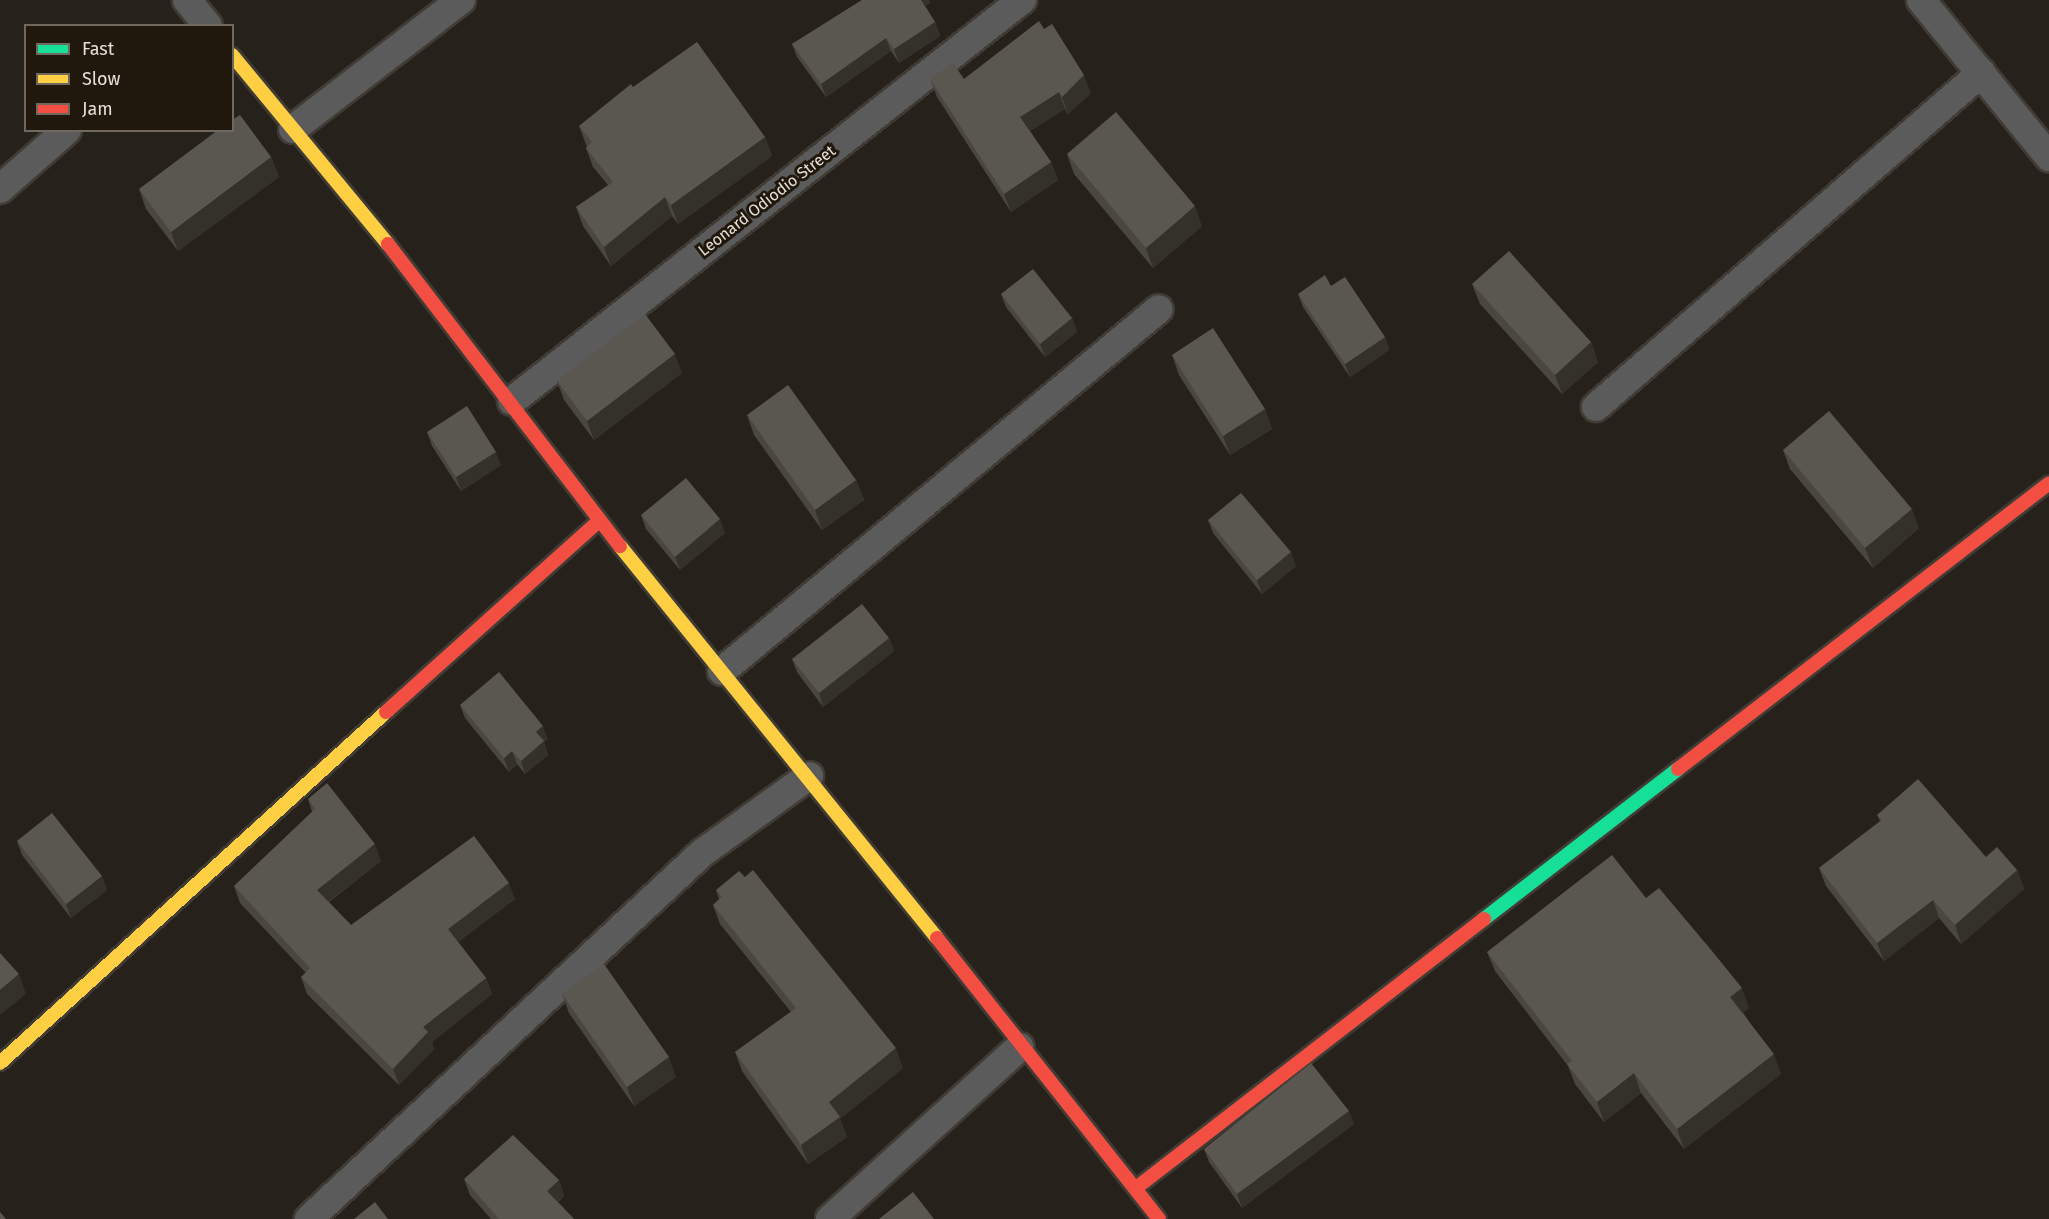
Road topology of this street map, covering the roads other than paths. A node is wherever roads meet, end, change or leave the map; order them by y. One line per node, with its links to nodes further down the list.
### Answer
1 (461, 0): 6 (street)
2 (1022, 0): 11 (street, Leonard Odiodio Street)
3 (1921, 0): 5 (street)
4 (234, 57): 6 (street)
5 (1981, 73): 8 (street); 12 (street)
6 (293, 129): 11 (street)
7 (65, 132): 9 (street)
8 (2049, 157)
9 (0, 189)
10 (1159, 309): 15 (street)
11 (512, 401): 14 (street)
12 (1596, 407)
13 (2049, 483): 19 (street)
14 (599, 521): 15 (street); 18 (street)
15 (722, 671): 16 (street)
16 (809, 776): 17 (street); 20 (street)
17 (1020, 1047): 19 (street); 21 (street)
18 (0, 1063)
19 (1136, 1188): 22 (street)
20 (309, 1219)
21 (830, 1219)
22 (1159, 1219)

